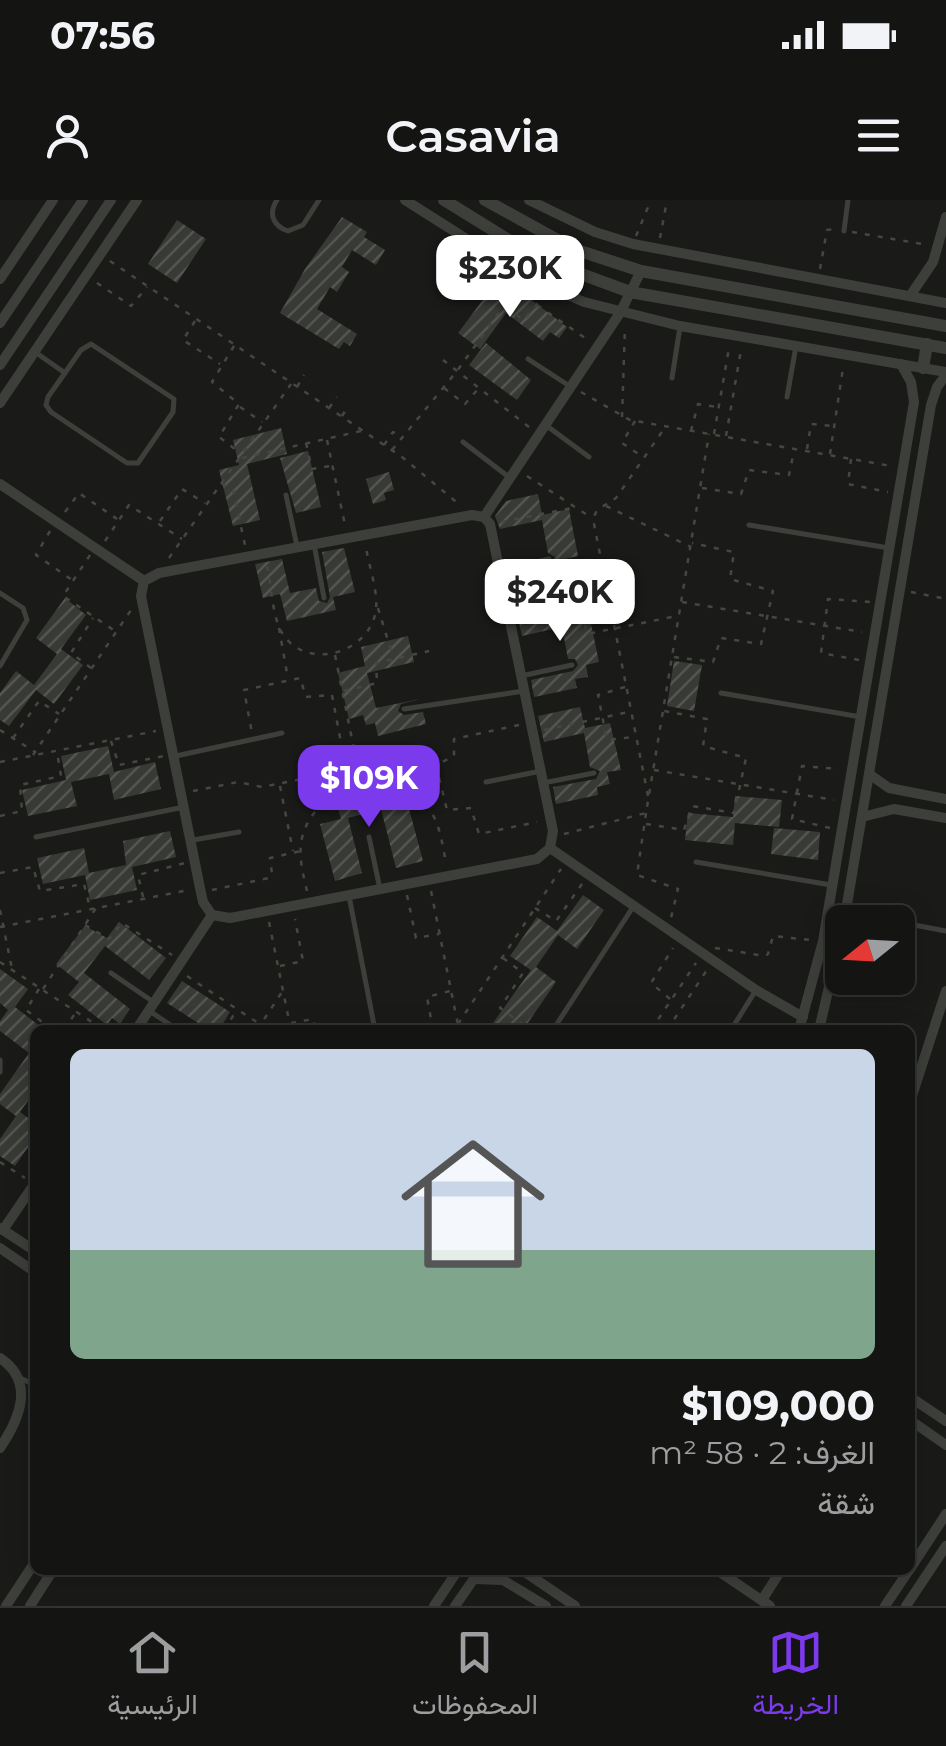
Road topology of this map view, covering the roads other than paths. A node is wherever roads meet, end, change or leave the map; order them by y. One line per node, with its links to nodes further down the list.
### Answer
1 (53, 200): 15 (street)
2 (83, 200): 20 (street)
3 (111, 200): 29 (street)
4 (137, 200): 26 (street)
5 (277, 200): 6 (lane)
6 (319, 200)
7 (404, 200): 19 (street)
8 (444, 200): 16 (street)
9 (485, 200): 14 (street)
10 (529, 200): 17 (street)
11 (848, 200): 13 (lane)
12 (946, 218): 17 (street)
13 (844, 231)
14 (641, 271): 16 (street); 22 (street)
15 (0, 279)
16 (630, 292): 19 (street); 23 (street)
17 (910, 296): 18 (street)
18 (946, 303)
19 (623, 314): 21 (street); 34 (street)
20 (0, 323)
21 (680, 326): 24 (street); 33 (lane)
22 (946, 326)
23 (927, 344): 25 (street); 30 (street)
24 (796, 346): 28 (street); 35 (lane)
25 (946, 348)
26 (34, 352): 31 (lane); 36 (street)
27 (528, 358): 34 (lane)
28 (901, 364): 30 (street); 47 (street)
29 (0, 365)
30 (923, 368): 32 (street)
31 (65, 372): 31 (lane)
32 (946, 373): 63 (street)
33 (672, 378)
34 (571, 386): 37 (street)
35 (786, 398)
36 (0, 403)
37 (542, 430): 39 (lane); 40 (street)
38 (463, 442): 40 (lane)
39 (589, 456)
40 (513, 473): 43 (street)
41 (0, 484): 50 (street)
42 (286, 494): 46 (lane)
43 (482, 519): 45 (street); 49 (street)
44 (749, 524): 47 (lane)
45 (314, 544): 46 (street); 52 (lane)
46 (297, 547): 50 (street)
47 (890, 548): 59 (street)
48 (548, 559): 49 (lane)
49 (499, 570): 55 (street)
50 (144, 580): 61 (street)
51 (0, 593): 53 (lane)
52 (324, 598)
53 (0, 666)
54 (572, 666): 55 (lane)
55 (521, 676): 56 (street)
56 (524, 691): 58 (lane); 64 (street)
57 (721, 693): 59 (lane)
58 (404, 710)
59 (861, 717): 76 (street)
60 (282, 733): 61 (lane)
61 (173, 756): 67 (street)
62 (594, 773): 64 (lane)
63 (869, 774): 66 (street); 68 (street)
64 (542, 777): 65 (lane); 74 (street)
65 (486, 782)
66 (946, 799)
67 (184, 808): 71 (lane); 73 (street)
68 (862, 817): 69 (street); 79 (street)
69 (946, 818)
70 (239, 832): 73 (lane)
71 (36, 836)
72 (369, 837): 77 (lane)
73 (190, 840): 81 (street)
74 (552, 842): 77 (street); 80 (street)
75 (696, 862): 76 (lane)
76 (832, 885): 89 (street)
77 (380, 889): 78 (street)
78 (348, 895): 81 (street); 92 (lane)
79 (847, 905)
80 (634, 906): 85 (street); 93 (lane)
81 (212, 915): 88 (street)
82 (915, 925): 83 (lane)
83 (946, 931)
84 (111, 973): 88 (lane)
85 (756, 990): 89 (street); 94 (lane)
86 (946, 990): 97 (street)
87 (827, 995): 96 (street)
88 (152, 1006): 90 (street); 91 (lane)
89 (803, 1017): 95 (street)
90 (139, 1025)
91 (173, 1025)
92 (374, 1025)
93 (557, 1025)
94 (733, 1025)
95 (801, 1025)
96 (820, 1025)
97 (932, 1041): 98 (street); 101 (street)
98 (946, 1043)
99 (0, 1060): 100 (lane)
100 (0, 1072)
101 (915, 1088)
102 (30, 1190): 103 (street)
103 (2, 1229): 105 (street)
104 (0, 1248): 106 (street)
105 (30, 1249)
106 (30, 1269)
107 (0, 1358): 108 (street)
108 (17, 1377): 109 (lane); 114 (street)
109 (30, 1383)
110 (915, 1400): 111 (street)
111 (946, 1421)
112 (915, 1423): 113 (street)
113 (946, 1444)
114 (0, 1448)
115 (946, 1514): 117 (street)
116 (946, 1546): 135 (street)
117 (915, 1561)
118 (30, 1570): 128 (street)
119 (51, 1575): 129 (street)
120 (455, 1575): 130 (street)
121 (476, 1575): 131 (street)
122 (481, 1575): 132 (street)
123 (529, 1575): 133 (street)
124 (724, 1575): 127 (street)
125 (779, 1575): 127 (street)
126 (906, 1575): 134 (street)
127 (766, 1603)
128 (6, 1606)
129 (30, 1606)
130 (434, 1606)
131 (456, 1606)
132 (546, 1606)
133 (575, 1606)
134 (885, 1606)
135 (906, 1606)

